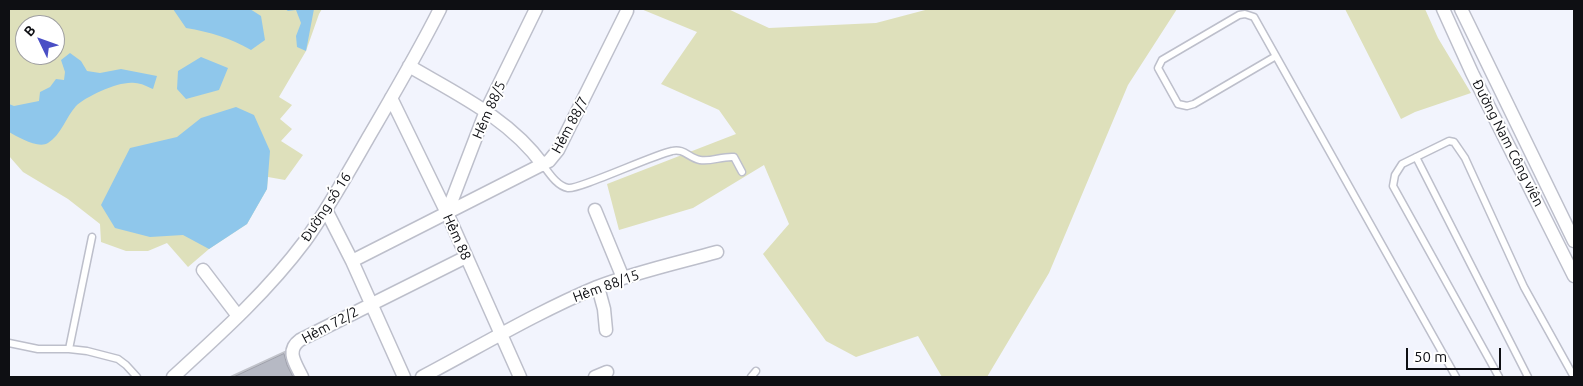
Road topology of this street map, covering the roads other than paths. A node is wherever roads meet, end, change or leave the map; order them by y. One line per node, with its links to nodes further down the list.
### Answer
1 (440, 9): 7 (street, Đường số 16)
2 (536, 9): 11 (street, Hẻm 88/5)
3 (1443, 9): 9 (street, Đường Nam Công viên)
4 (1461, 9): 8 (street, Đường Nam Công viên)
5 (627, 10): 13 (street, Hẻm 88/7)
6 (1276, 56): 6 (lane); 45 (lane)
7 (409, 66): 10 (street, Đường số 16); 11 (street)
8 (1500, 87): 9 (street); 19 (street, Đường Nam Công viên)
9 (1484, 95): 24 (street, Đường Nam Công viên)
10 (391, 98): 15 (street, Đường số 16); 17 (street, Hẻm 88)
11 (486, 111): 13 (street); 17 (street, Hẻm 88/5)
12 (1416, 157): 46 (lane); 47 (lane); 48 (lane)
13 (543, 165): 14 (lane); 17 (street, Hẻm 88/7)
14 (742, 172)
15 (326, 210): 22 (street); 28 (street, Đường số 16)
16 (595, 210): 25 (street)
17 (447, 213): 21 (street, Hẻm 88); 22 (street, Hẻm 88/7)
18 (92, 237): 32 (lane)
19 (1574, 241)
20 (717, 252): 25 (street, Hẻm 88/15)
21 (466, 256): 27 (street, Hẻm 72/2); 30 (street, Hẻm 88)
22 (352, 261): 27 (street)
23 (203, 270): 28 (street)
24 (1574, 276)
25 (623, 278): 26 (street, Hẻm 88/15)
26 (598, 287): 29 (street); 30 (street, Hẻm 88/15)
27 (372, 303): 39 (street, Hẻm 72/2); 40 (street)
28 (238, 316): 33 (street, Đường số 16)
29 (606, 330)
30 (501, 335): 41 (street, Hẻm 88/15); 42 (street, Hẻm 88)
31 (9, 343): 32 (lane)
32 (69, 349): 36 (lane)
33 (187, 365): 37 (street, Đường số 16); 38 (street)
34 (756, 370): 44 (lane)
35 (607, 372): 43 (street)
36 (137, 377)
37 (173, 377)
38 (193, 377)
39 (302, 377)
40 (404, 377)
41 (422, 377)
42 (520, 377)
43 (595, 377)
44 (751, 377)
45 (1456, 377)
46 (1499, 377)
47 (1528, 377)
48 (1574, 377)

